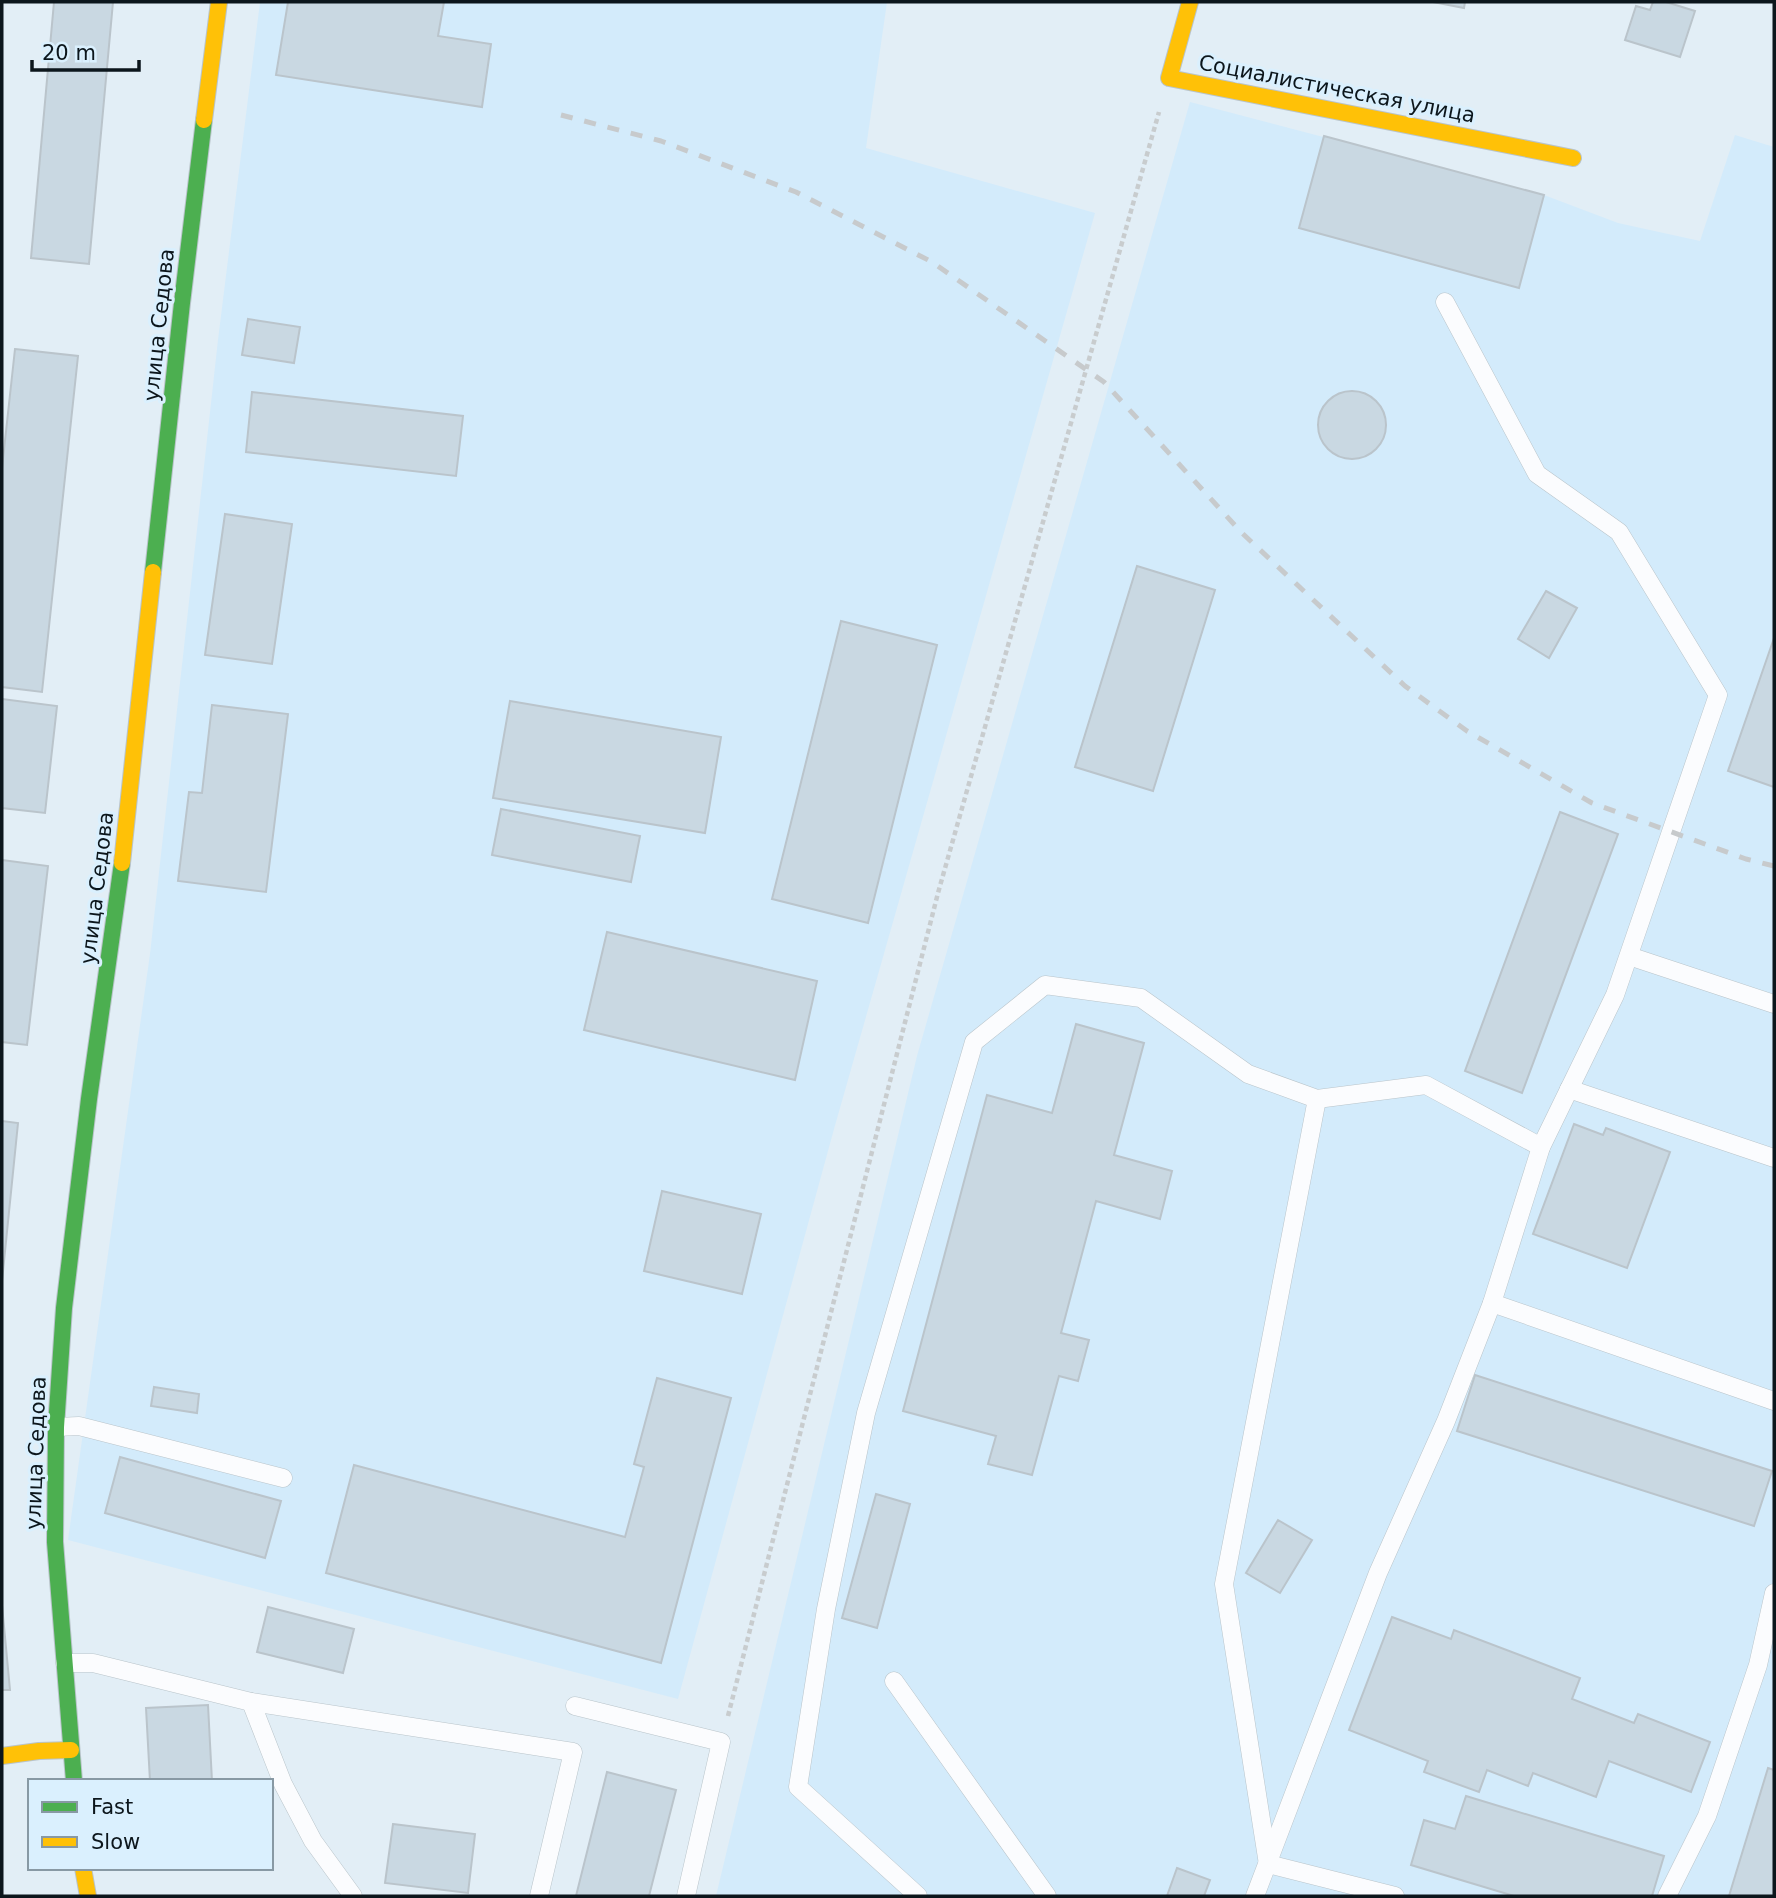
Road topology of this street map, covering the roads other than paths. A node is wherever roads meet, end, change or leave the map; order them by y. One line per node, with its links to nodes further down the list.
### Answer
1 (219, 2): 13 (street, улица Седова)
2 (1190, 2): 3 (street, Социалистическая улица)
3 (1573, 158)
4 (1445, 302): 5 (lane)
5 (1629, 956): 6 (lane); 7 (lane)
6 (1774, 1004)
7 (1569, 1088): 9 (lane); 10 (lane)
8 (1317, 1099): 9 (lane); 23 (lane); 29 (lane)
9 (1541, 1147): 11 (lane)
10 (1774, 1158)
11 (1492, 1303): 12 (lane); 23 (lane)
12 (1774, 1401)
13 (56, 1427): 14 (lane); 16 (street, улица Седова)
14 (283, 1478)
15 (1774, 1593): 33 (lane)
16 (65, 1662): 18 (lane); 20 (street, улица Седова)
17 (894, 1681): 30 (lane)
18 (251, 1702): 26 (lane); 27 (lane)
19 (575, 1706): 28 (lane)
20 (71, 1750): 21 (street); 22 (street, улица Седова)
21 (2, 1756)
22 (74, 1779)
23 (1268, 1864): 31 (lane); 32 (lane)
24 (83, 1870): 25 (street)
25 (88, 1896)
26 (353, 1896)
27 (539, 1896)
28 (686, 1896)
29 (918, 1896)
30 (1047, 1896)
31 (1255, 1896)
32 (1395, 1896)
33 (1667, 1896)

